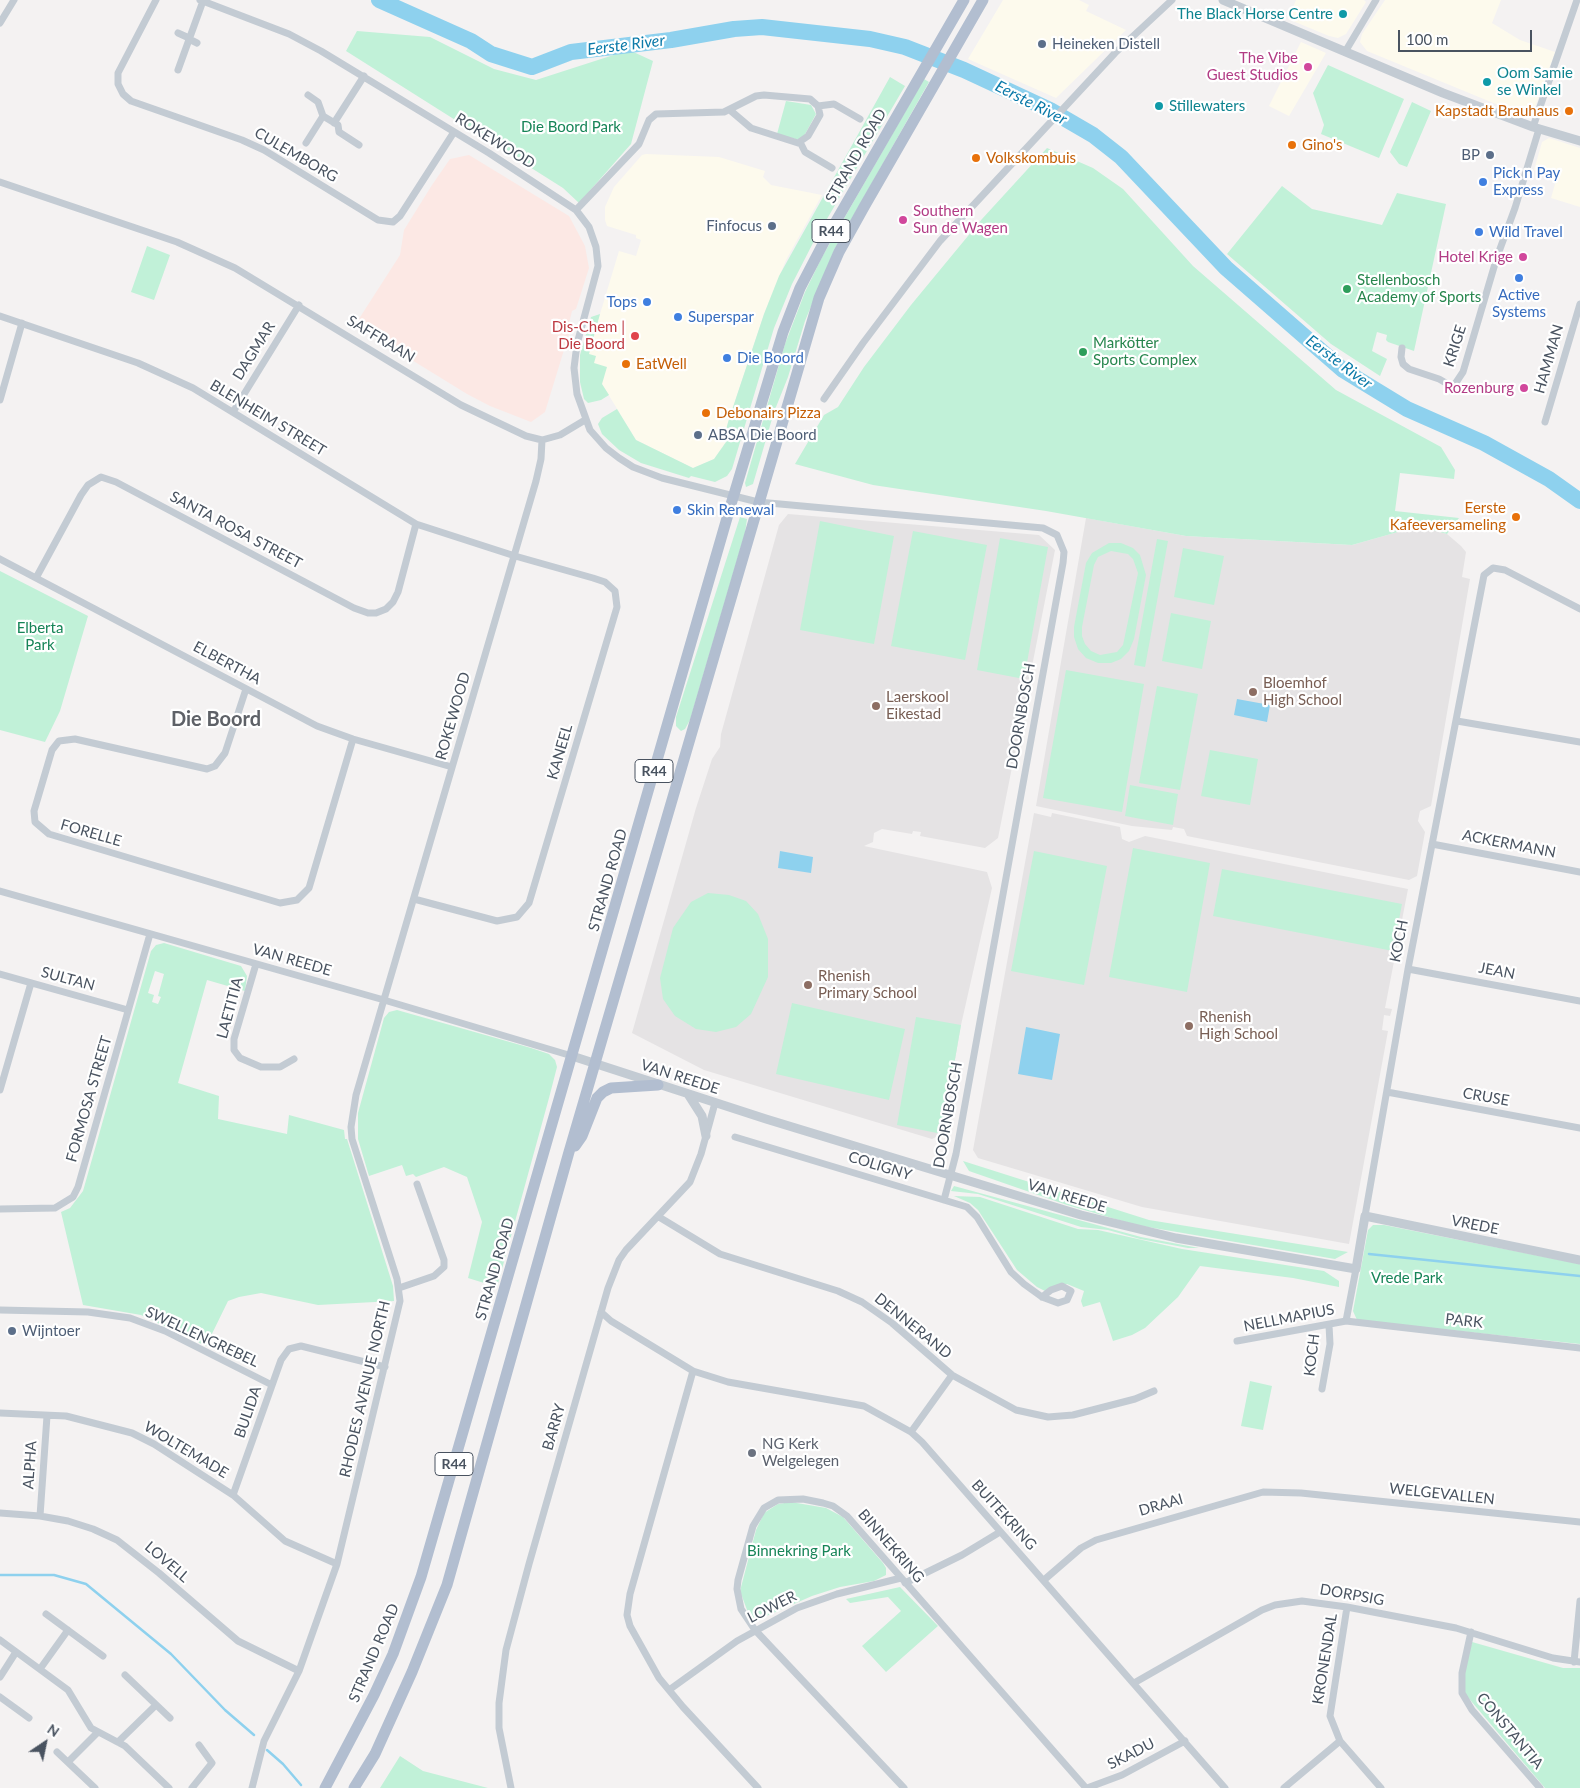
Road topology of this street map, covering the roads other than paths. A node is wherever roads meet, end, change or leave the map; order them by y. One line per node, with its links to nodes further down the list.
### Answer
1 (14, 0): 10 (street)
2 (156, 0): 24 (street, CULEMBORG)
3 (201, 0): 12 (street); 16 (street, ROKEWOOD)
4 (964, 0): 43 (main road, STRAND ROAD / R44)
5 (983, 0): 44 (main road, R44)
6 (1172, 0): 37 (street)
7 (1223, 0): 14 (street)
8 (1376, 0): 14 (street)
9 (1577, 5): 23 (street)
10 (0, 23)
11 (178, 33): 12 (street)
12 (189, 39): 13 (street); 15 (street)
13 (197, 43)
14 (1346, 52): 23 (street)
15 (178, 70)
16 (364, 76): 22 (street); 24 (street, ROKEWOOD)
17 (308, 95): 20 (street)
18 (818, 106): 19 (street); 21 (street); 26 (street)
19 (730, 111): 26 (street); 31 (street)
20 (323, 116): 22 (street); 27 (street)
21 (860, 119)
22 (334, 123): 28 (street)
23 (1536, 128): 25 (street); 36 (street, KRIGE)
24 (454, 132): 31 (street, ROKEWOOD)
25 (1580, 141)
26 (800, 142): 29 (street)
27 (306, 143)
28 (358, 145)
29 (832, 168)
30 (0, 182): 33 (street, SAFFRAAN)
31 (576, 210): 40 (street, ROKEWOOD)
32 (1580, 304): 41 (street, HAMMAN)
33 (299, 305): 39 (street, DAGMAR); 42 (street, SAFFRAAN)
34 (0, 316): 35 (street, BLENHEIM STREET)
35 (22, 324): 38 (street); 39 (street, BLENHEIM STREET)
36 (1402, 348)
37 (824, 399)
38 (0, 400)
39 (232, 412): 45 (street, BLENHEIM STREET)
40 (585, 420): 42 (street); 43 (street)
41 (1545, 422)
42 (542, 440): 46 (street, ROKEWOOD)
43 (733, 497): 44 (street, DOORNBOSCH); 67 (main road, STRAND ROAD / R44)
44 (758, 502): 69 (main road, R44); 79 (street, DOORNBOSCH)
45 (416, 524): 46 (street, BLENHEIM STREET); 48 (street, SANTA ROSA STREET)
46 (515, 556): 54 (street, ROKEWOOD); 58 (street, KANEEL)
47 (0, 559): 48 (street, ELBERTHA)
48 (36, 578): 50 (street, ELBERTHA)
49 (1580, 609): 51 (street, KOCH)
50 (246, 689): 52 (street, ELBERTHA); 52 (street, FORELLE)
51 (1457, 721): 53 (street); 55 (street, KOCH)
52 (353, 739): 54 (street, ELBERTHA)
53 (1580, 742)
54 (452, 767): 58 (street, ROKEWOOD)
55 (1432, 844): 56 (street, ACKERMANN); 61 (street, KOCH)
56 (1580, 872)
57 (0, 891): 59 (street, VAN REEDE)
58 (414, 899): 64 (street, ROKEWOOD)
59 (150, 934): 60 (street, VAN REEDE); 66 (street, FORMOSA STREET)
60 (256, 964): 64 (street, VAN REEDE); 68 (street, LAETITIA)
61 (1408, 969): 65 (street, JEAN); 72 (street, KOCH)
62 (0, 974): 63 (street, SULTAN)
63 (31, 983): 66 (street, SULTAN); 71 (street)
64 (384, 1000): 67 (street, VAN REEDE); 87 (street, RHODES AVENUE NORTH)
65 (1580, 1001)
66 (128, 1010): 82 (street, FORMOSA STREET)
67 (572, 1056): 69 (street, VAN REEDE); 145 (main road, STRAND ROAD / R44)
68 (294, 1059)
69 (596, 1064): 70 (street, VAN REEDE); 78 (main road, R44)
70 (658, 1085): 73 (street, VAN REEDE); 78 (main road)
71 (0, 1090)
72 (1387, 1092): 75 (street, CRUSE); 83 (street, KOCH)
73 (688, 1094): 74 (street, VAN REEDE); 76 (street)
74 (715, 1103): 76 (street, BARRY); 79 (street, VAN REEDE)
75 (1580, 1128)
76 (706, 1136): 84 (street, BARRY)
77 (735, 1137): 81 (street, COLIGNY)
78 (569, 1152): 146 (main road, R44)
79 (951, 1175): 81 (street, DOORNBOSCH); 86 (street, VAN REEDE)
80 (417, 1184): 87 (street)
81 (944, 1200): 88 (street, COLIGNY)
82 (0, 1209)
83 (1365, 1216): 85 (street, VREDE); 86 (street, KOCH)
84 (658, 1217): 90 (street, BARRY); 97 (street, DENNERAND)
85 (1580, 1260)
86 (1356, 1269): 91 (street, KOCH)
87 (399, 1288): 95 (street, RHODES AVENUE NORTH)
88 (1042, 1297): 88 (street, COLIGNY)
89 (0, 1310): 98 (street, SWELLENGREBEL)
90 (601, 1312): 96 (street, BUITEKRING); 147 (street, BARRY)
91 (1346, 1321): 92 (street, NELLMAPIUS); 94 (street, PARK)
92 (1329, 1325): 93 (street, NELLMAPIUS); 99 (street, KOCH)
93 (1238, 1341)
94 (1580, 1348)
95 (385, 1366): 98 (street, BULIDA); 110 (street, RHODES AVENUE NORTH)
96 (693, 1371): 103 (street, BUITEKRING); 128 (street)
97 (952, 1375): 100 (street, DENNERAND); 103 (street)
98 (272, 1385): 105 (street, BULIDA)
99 (1322, 1389)
100 (1154, 1390)
101 (0, 1413): 102 (street, WOLTEMADE)
102 (47, 1416): 105 (street, WOLTEMADE); 107 (street, ALPHA)
103 (911, 1432): 109 (street, BUITEKRING)
104 (1300, 1493): 108 (street, WELGEVALLEN); 112 (street, DRAAI)
105 (233, 1495): 110 (street, WOLTEMADE)
106 (0, 1513): 107 (street, LOVELL)
107 (40, 1516): 124 (street, LOVELL)
108 (1580, 1522)
109 (1000, 1532): 111 (street, LOWER); 112 (street, BUITEKRING)
110 (337, 1564): 124 (street, RHODES AVENUE NORTH)
111 (903, 1580): 117 (street, LOWER); 117 (street, BINNEKRING); 149 (street, BINNEKRING)
112 (1044, 1580): 127 (street, BUITEKRING)
113 (1580, 1601): 122 (street)
114 (1347, 1607): 118 (street, DORPSIG); 127 (street, DORPSIG); 135 (street, KRONENDAL)
115 (46, 1614): 116 (street)
116 (68, 1630): 121 (street); 123 (street)
117 (755, 1630): 128 (street, LOWER); 148 (street, BINNEKRING)
118 (1471, 1632): 122 (street, DORPSIG); 153 (street, CONSTANTIA)
119 (0, 1640): 120 (street)
120 (16, 1652): 123 (street); 126 (street)
121 (103, 1656)
122 (1577, 1662)
123 (40, 1669): 133 (street)
124 (299, 1671): 144 (street, RHODES AVENUE NORTH)
125 (125, 1675): 130 (street)
126 (0, 1677)
127 (1134, 1683): 134 (street, BUITEKRING)
128 (669, 1690): 140 (street)
129 (0, 1697): 131 (street)
130 (156, 1705): 132 (street); 136 (street)
131 (30, 1718)
132 (170, 1718)
133 (97, 1733): 136 (street); 139 (street)
134 (1185, 1741): 149 (street, SKADU); 150 (street, BUITEKRING)
135 (1340, 1741): 151 (street); 152 (street, KRONENDAL)
136 (118, 1742): 142 (street)
137 (199, 1745): 143 (street)
138 (57, 1752): 139 (street)
139 (68, 1762): 141 (street)
140 (754, 1787)
141 (95, 1788)
142 (169, 1788)
143 (192, 1788)
144 (252, 1788)
145 (325, 1788)
146 (354, 1788)
147 (511, 1788)
148 (904, 1788)
149 (1086, 1788)
150 (1225, 1788)
151 (1284, 1788)
152 (1382, 1788)
153 (1540, 1788)

